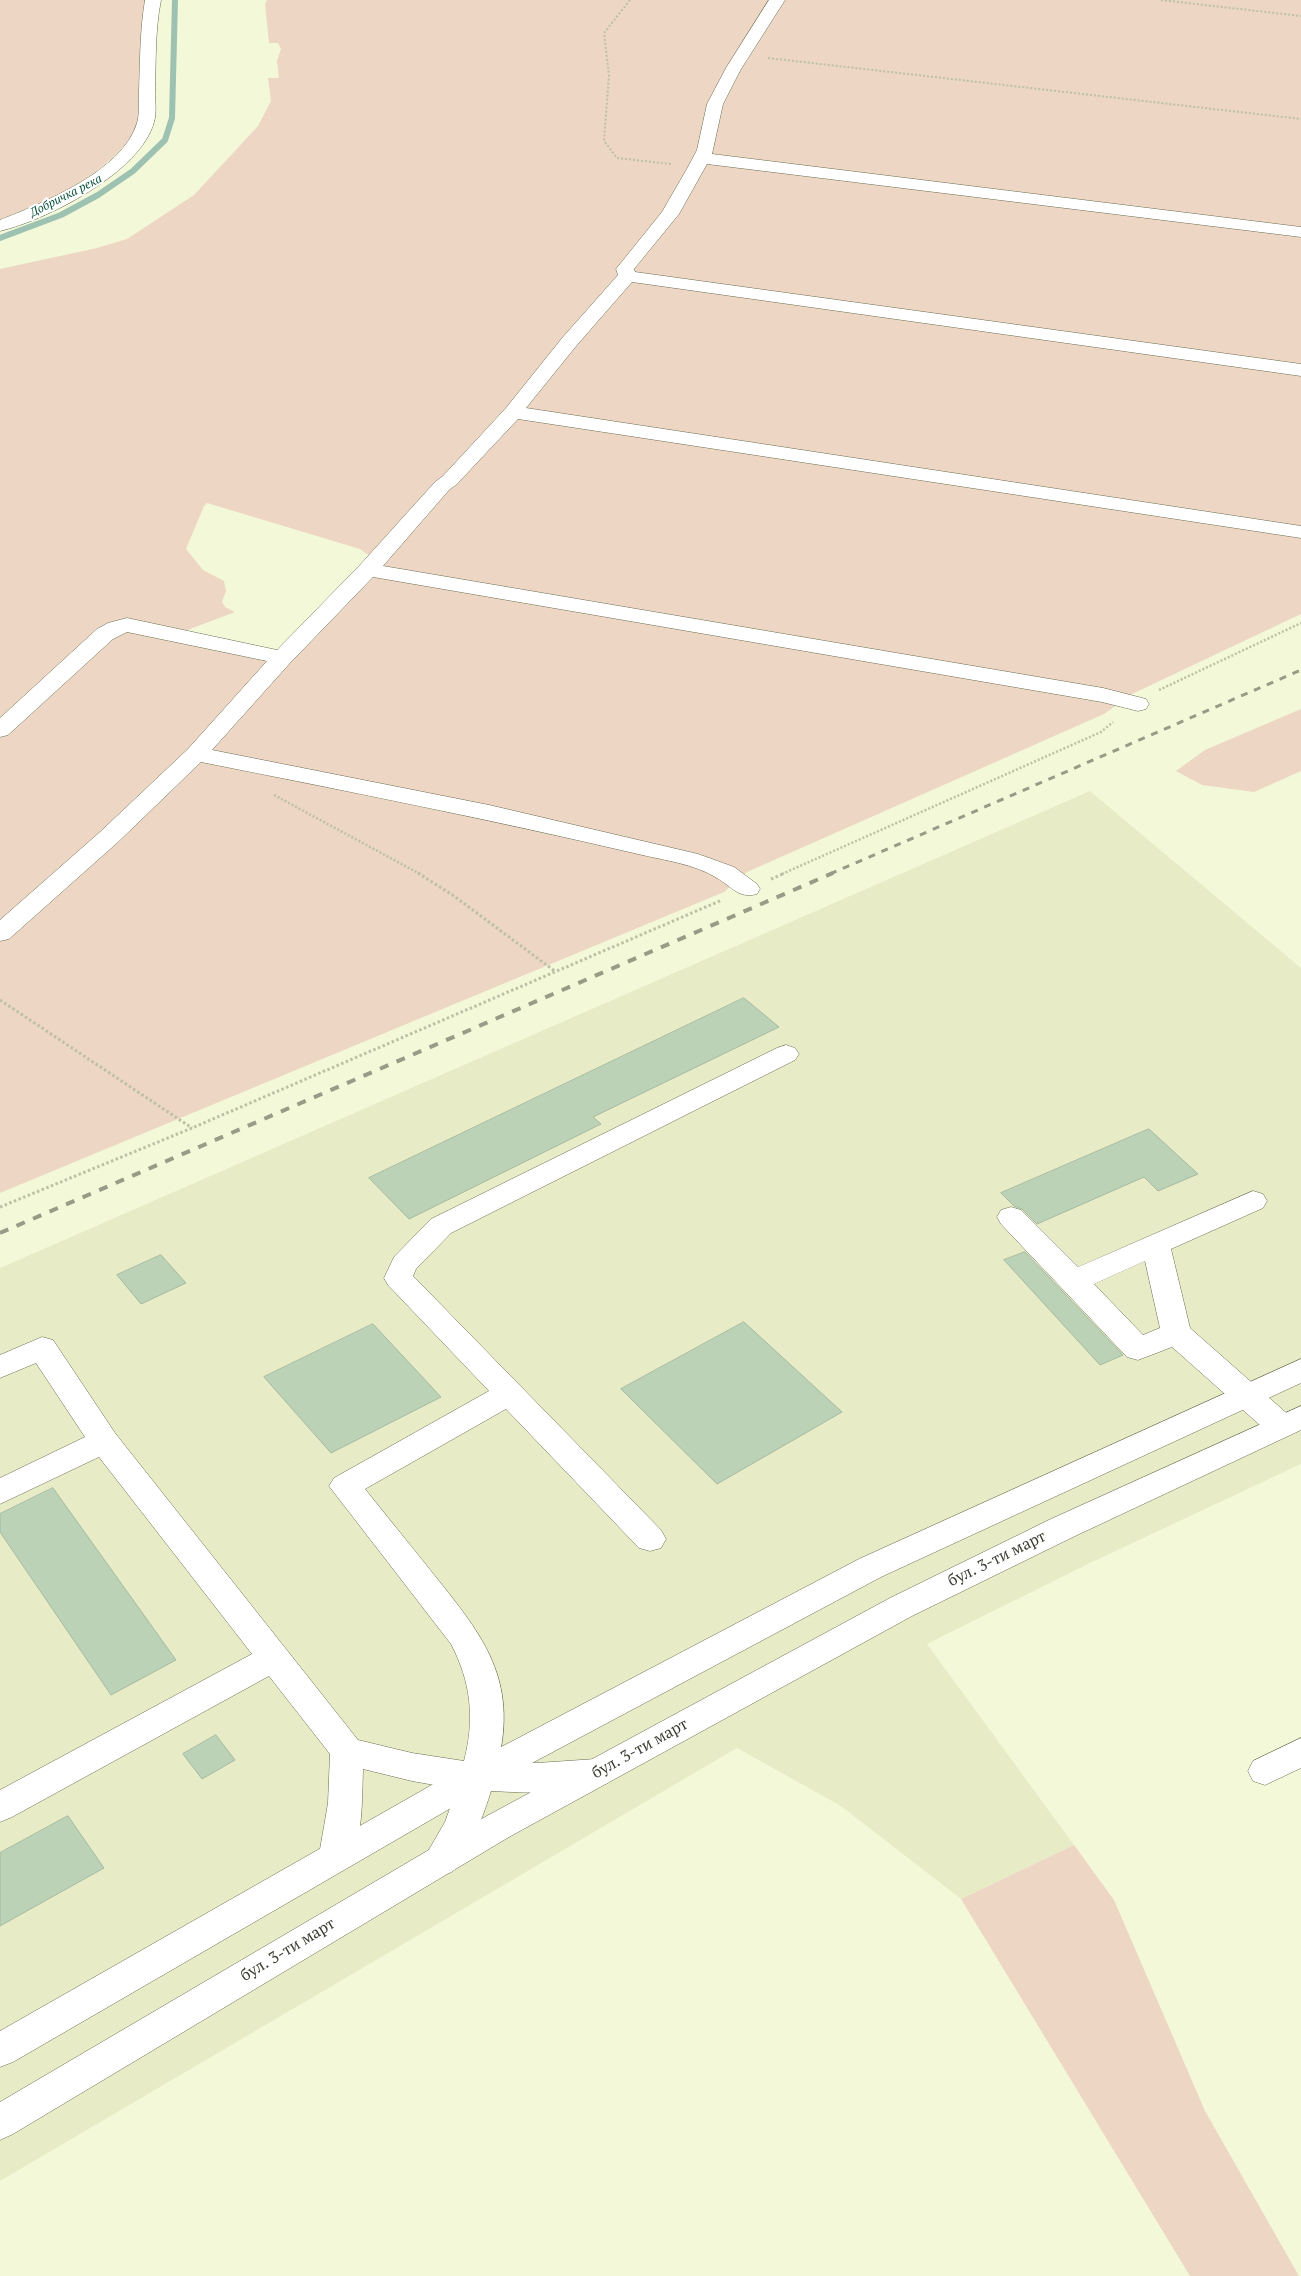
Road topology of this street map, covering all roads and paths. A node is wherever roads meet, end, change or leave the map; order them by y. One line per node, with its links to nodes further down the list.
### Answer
1 (153, 0): 9 (street)
2 (630, 0): 8 (path)
3 (777, 0): 6 (street)
4 (1160, 0): 5 (path)
5 (1301, 16)
6 (742, 55): 7 (path); 8 (street)
7 (1301, 119)
8 (700, 162): 10 (street); 11 (street)
9 (0, 226)
10 (1301, 232)
11 (627, 276): 12 (street); 13 (street)
12 (1301, 370)
13 (513, 412): 14 (street); 15 (street)
14 (1301, 532)
15 (368, 570): 17 (street); 18 (street)
16 (1301, 624): 18 (path)
17 (282, 658): 19 (street); 20 (street)
18 (1138, 704): 22 (path)
19 (0, 730)
20 (196, 754): 22 (street); 23 (street)
21 (267, 791): 24 (path)
22 (748, 889): 24 (path)
23 (0, 933)
24 (557, 972): 27 (path)
25 (0, 1000): 27 (path)
26 (786, 1054): 36 (street)
27 (192, 1128): 29 (path)
28 (1253, 1201): 31 (street)
29 (0, 1207)
30 (1011, 1217): 32 (street)
31 (1156, 1244): 32 (street); 33 (street)
32 (1074, 1282): 33 (street)
33 (1176, 1332): 37 (street)
34 (0, 1366): 39 (street)
35 (1301, 1370): 37 (street)
36 (509, 1393): 41 (street); 47 (street)
37 (1246, 1395): 38 (street); 47 (street)
38 (1291, 1422): 46 (street, бул. 3-ти март)
39 (104, 1441): 40 (street); 42 (street)
40 (0, 1492)
41 (650, 1540)
42 (274, 1658): 43 (street); 48 (street)
43 (347, 1751): 47 (street); 49 (street)
44 (1301, 1752): 45 (street)
45 (1265, 1771)
46 (596, 1773): 47 (street); 50 (street, бул. 3-ти март)
47 (477, 1776): 49 (street); 50 (street)
48 (0, 1807)
49 (337, 1855): 51 (street)
50 (441, 1860): 52 (street, бул. 3-ти март)
51 (0, 2050)
52 (0, 2122)

